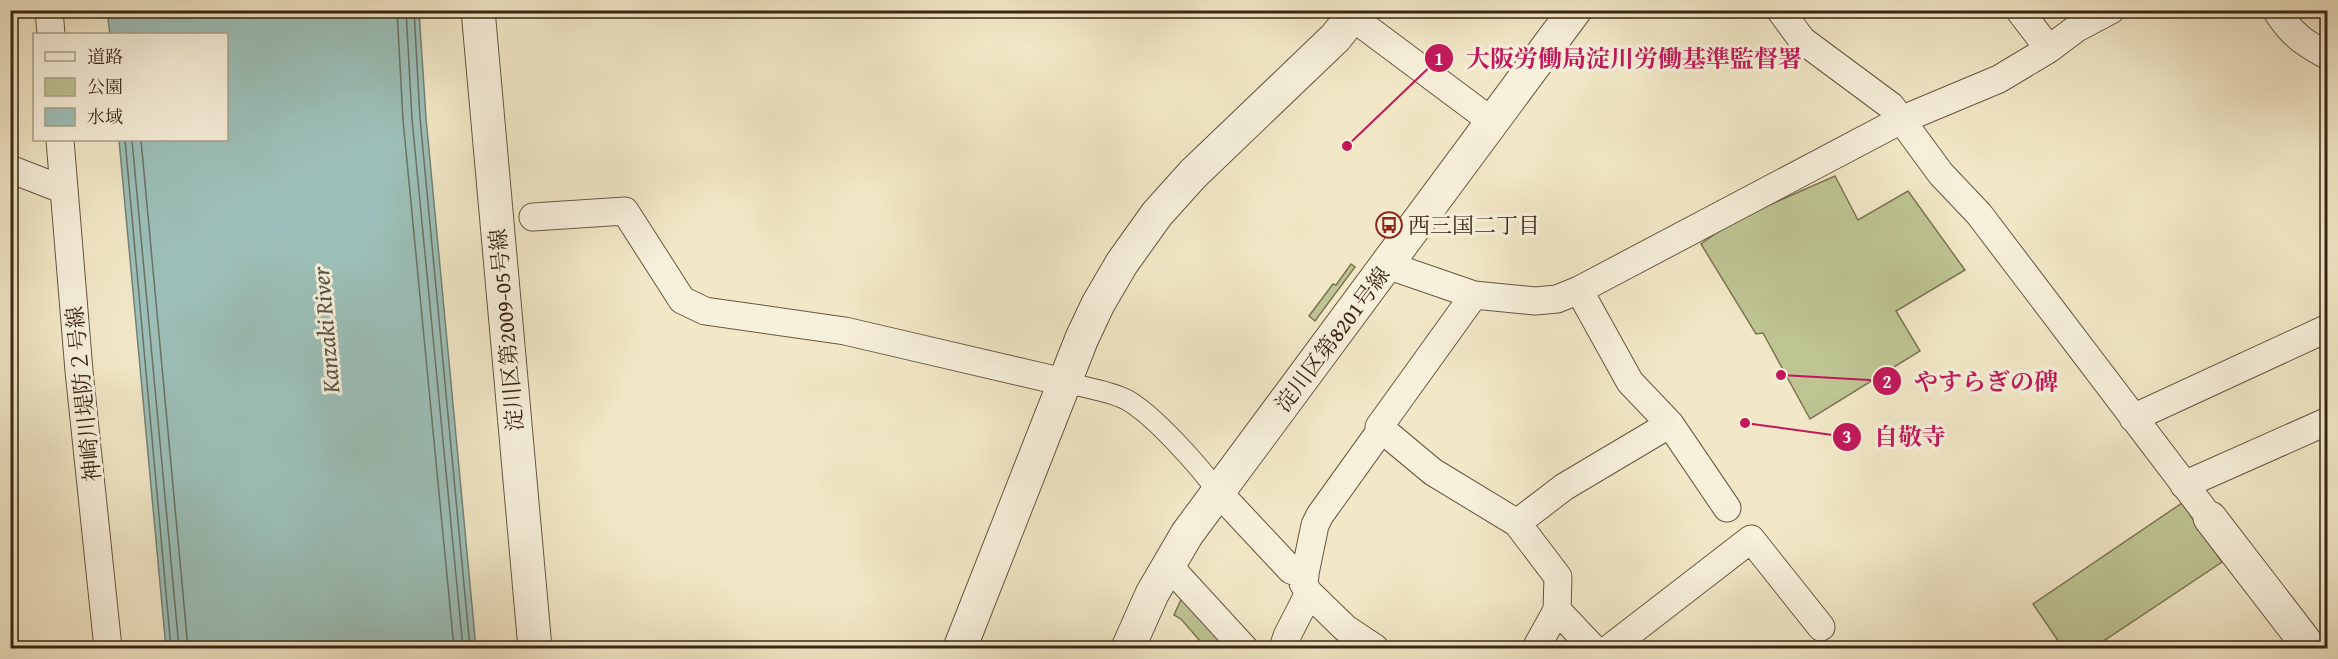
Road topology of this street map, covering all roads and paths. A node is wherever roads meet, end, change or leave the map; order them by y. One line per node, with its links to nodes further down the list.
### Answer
1 (49, 10): 9 (street)
2 (478, 10): 37 (street, 淀川区第2009-05号線)
3 (1575, 10): 13 (street, 淀川区第8201号線)
4 (1780, 10): 12 (street)
5 (2019, 10): 10 (street)
6 (2111, 10): 10 (street)
7 (2276, 10): 11 (street)
8 (1355, 14): 13 (street); 22 (street)
9 (51, 33)
10 (2049, 49): 12 (street)
11 (2328, 56)
12 (1902, 120): 19 (street); 23 (street)
13 (1494, 123): 18 (street, 淀川区第8201号線)
14 (60, 141): 16 (street, 神崎川堤防２号線)
15 (10, 169): 16 (street)
16 (64, 190): 36 (street, 神崎川堤防２号線)
17 (533, 217): 22 (street)
18 (1387, 265): 20 (street); 28 (street, 淀川区第8201号線)
19 (1579, 290): 20 (street); 25 (street)
20 (1474, 295): 26 (street)
21 (2328, 328): 23 (street)
22 (1064, 382): 28 (street); 38 (street)
23 (2133, 418): 27 (street)
24 (2328, 421): 27 (street)
25 (1670, 424): 29 (street); 31 (street)
26 (1381, 430): 31 (street); 33 (street)
27 (2184, 484): 30 (street)
28 (1218, 492): 32 (street, 淀川区第8201号線); 33 (street)
29 (1727, 508)
30 (2210, 518): 46 (street)
31 (1517, 523): 34 (street)
32 (1168, 565): 39 (street, 淀川区第8201号線); 40 (street)
33 (1307, 585): 41 (street); 42 (street)
34 (1557, 610): 43 (street); 44 (street)
35 (1821, 627): 45 (street)
36 (108, 648)
37 (535, 648)
38 (960, 648)
39 (1128, 648)
40 (1244, 648)
41 (1283, 648)
42 (1375, 648)
43 (1536, 648)
44 (1593, 648)
45 (1610, 648)
46 (2310, 648)

